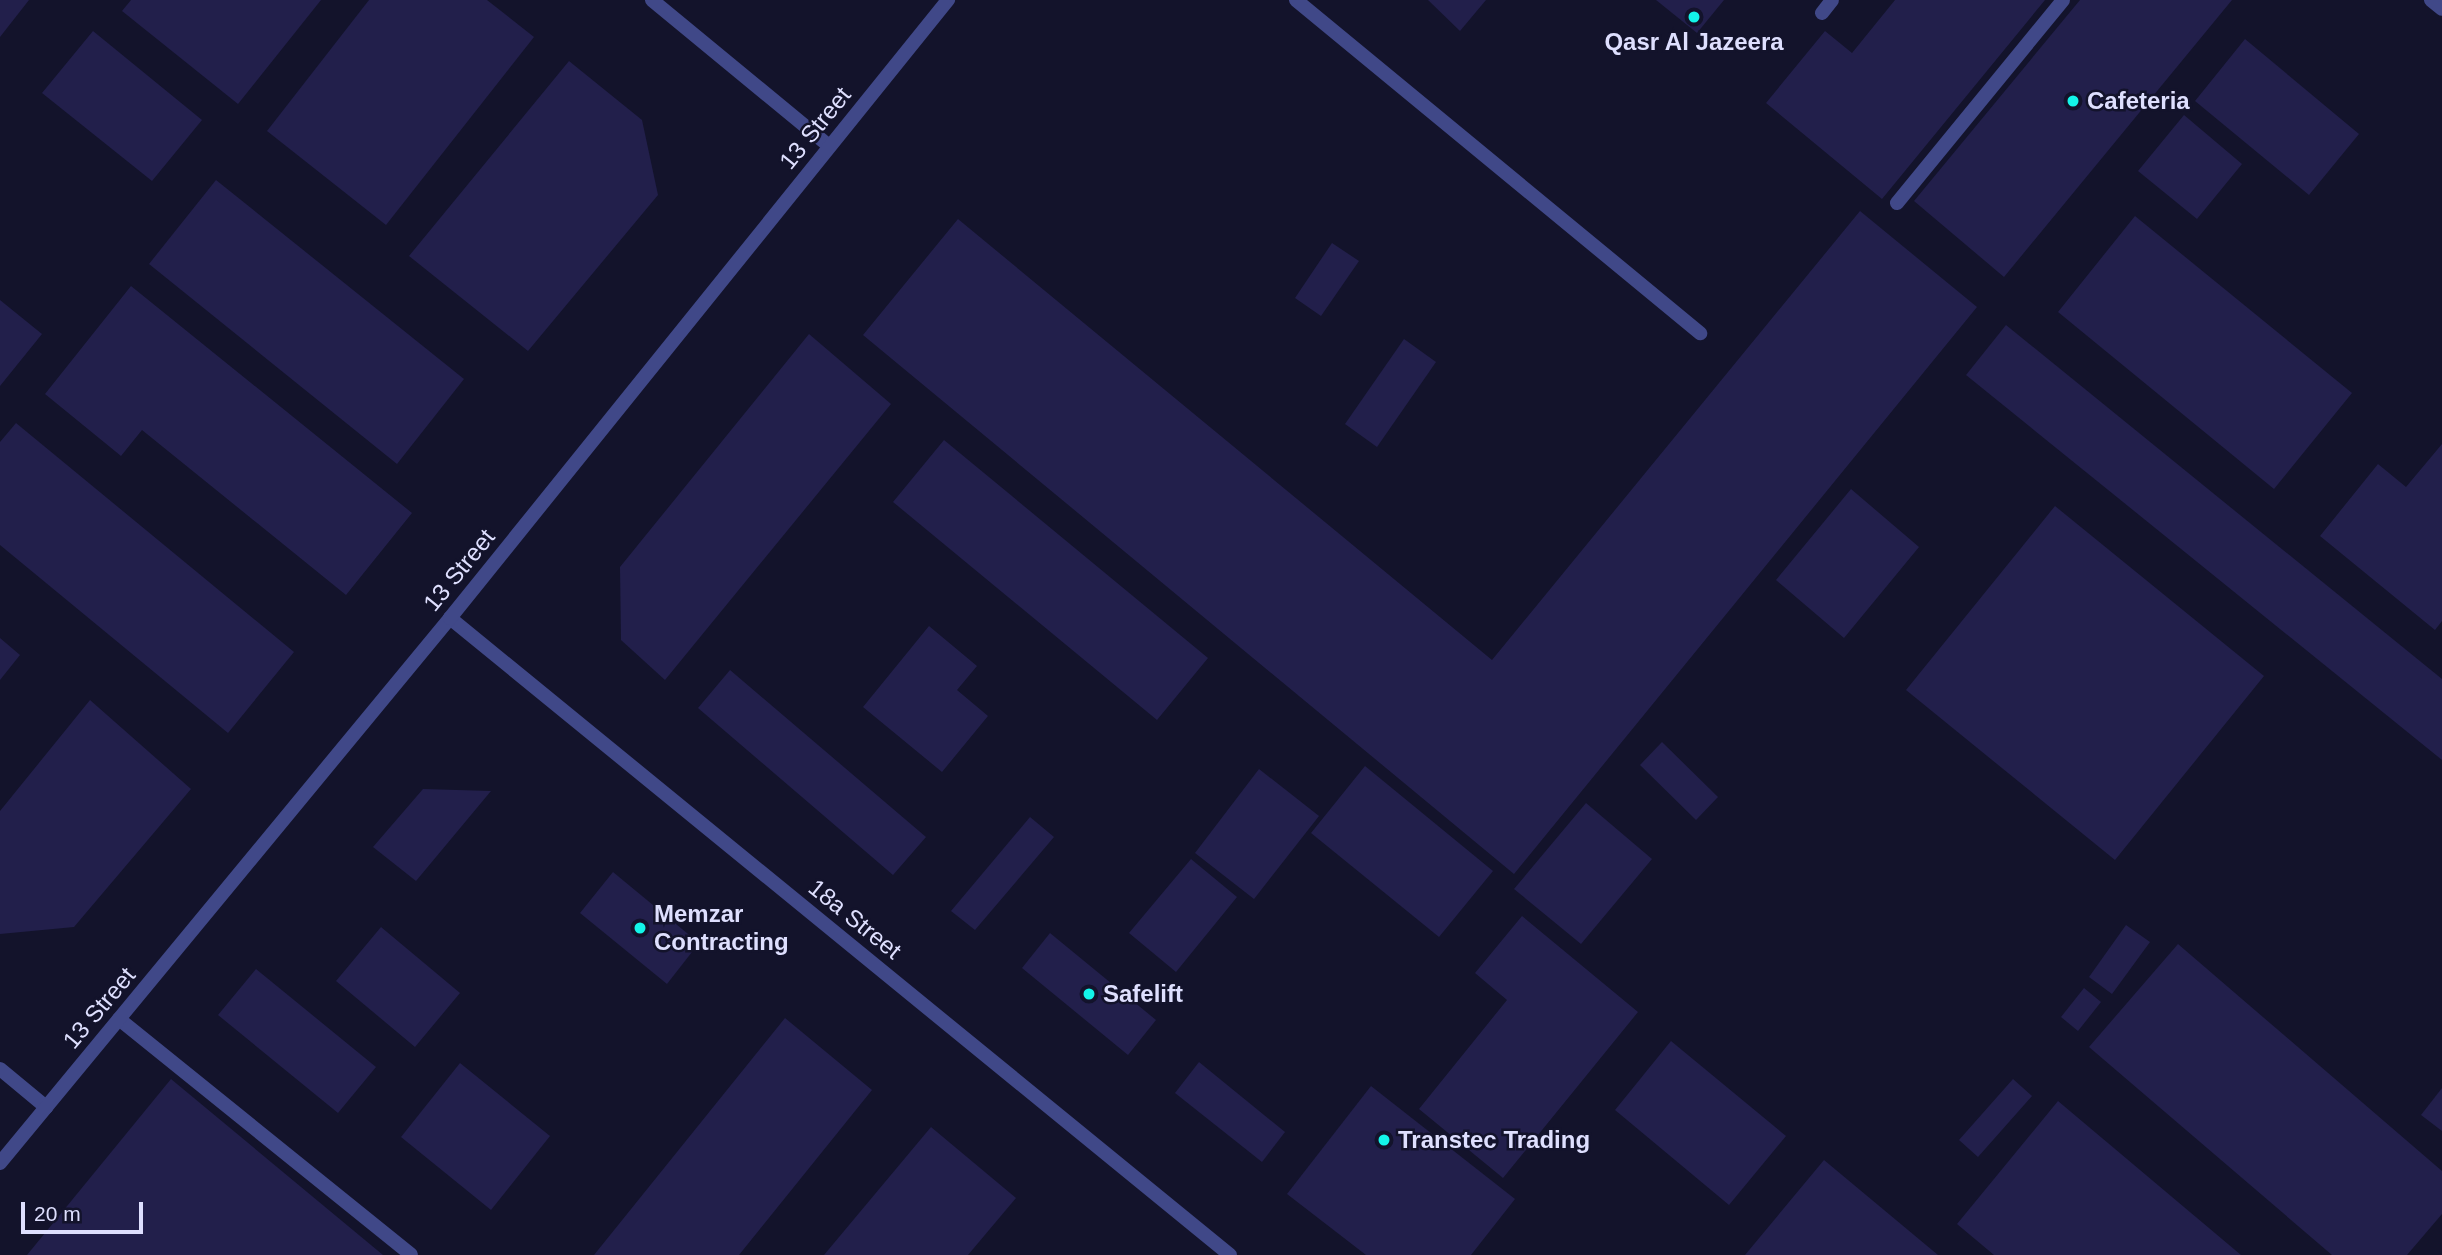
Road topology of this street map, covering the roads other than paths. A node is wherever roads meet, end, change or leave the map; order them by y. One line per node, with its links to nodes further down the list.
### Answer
1 (653, 0): 9 (street)
2 (948, 0): 9 (street, 13 Street)
3 (1296, 0): 11 (street)
4 (1832, 0): 8 (street)
5 (2063, 0): 10 (street)
6 (2431, 0): 7 (street)
7 (2442, 9)
8 (1822, 13)
9 (829, 146): 12 (street, 13 Street)
10 (1897, 203)
11 (1700, 333)
12 (450, 618): 13 (street, 13 Street); 18 (street, 18a Street)
13 (119, 1020): 15 (street, 13 Street); 17 (street)
14 (0, 1069): 15 (street)
15 (46, 1107): 16 (street, 13 Street)
16 (0, 1163)
17 (411, 1255)
18 (1230, 1255)

